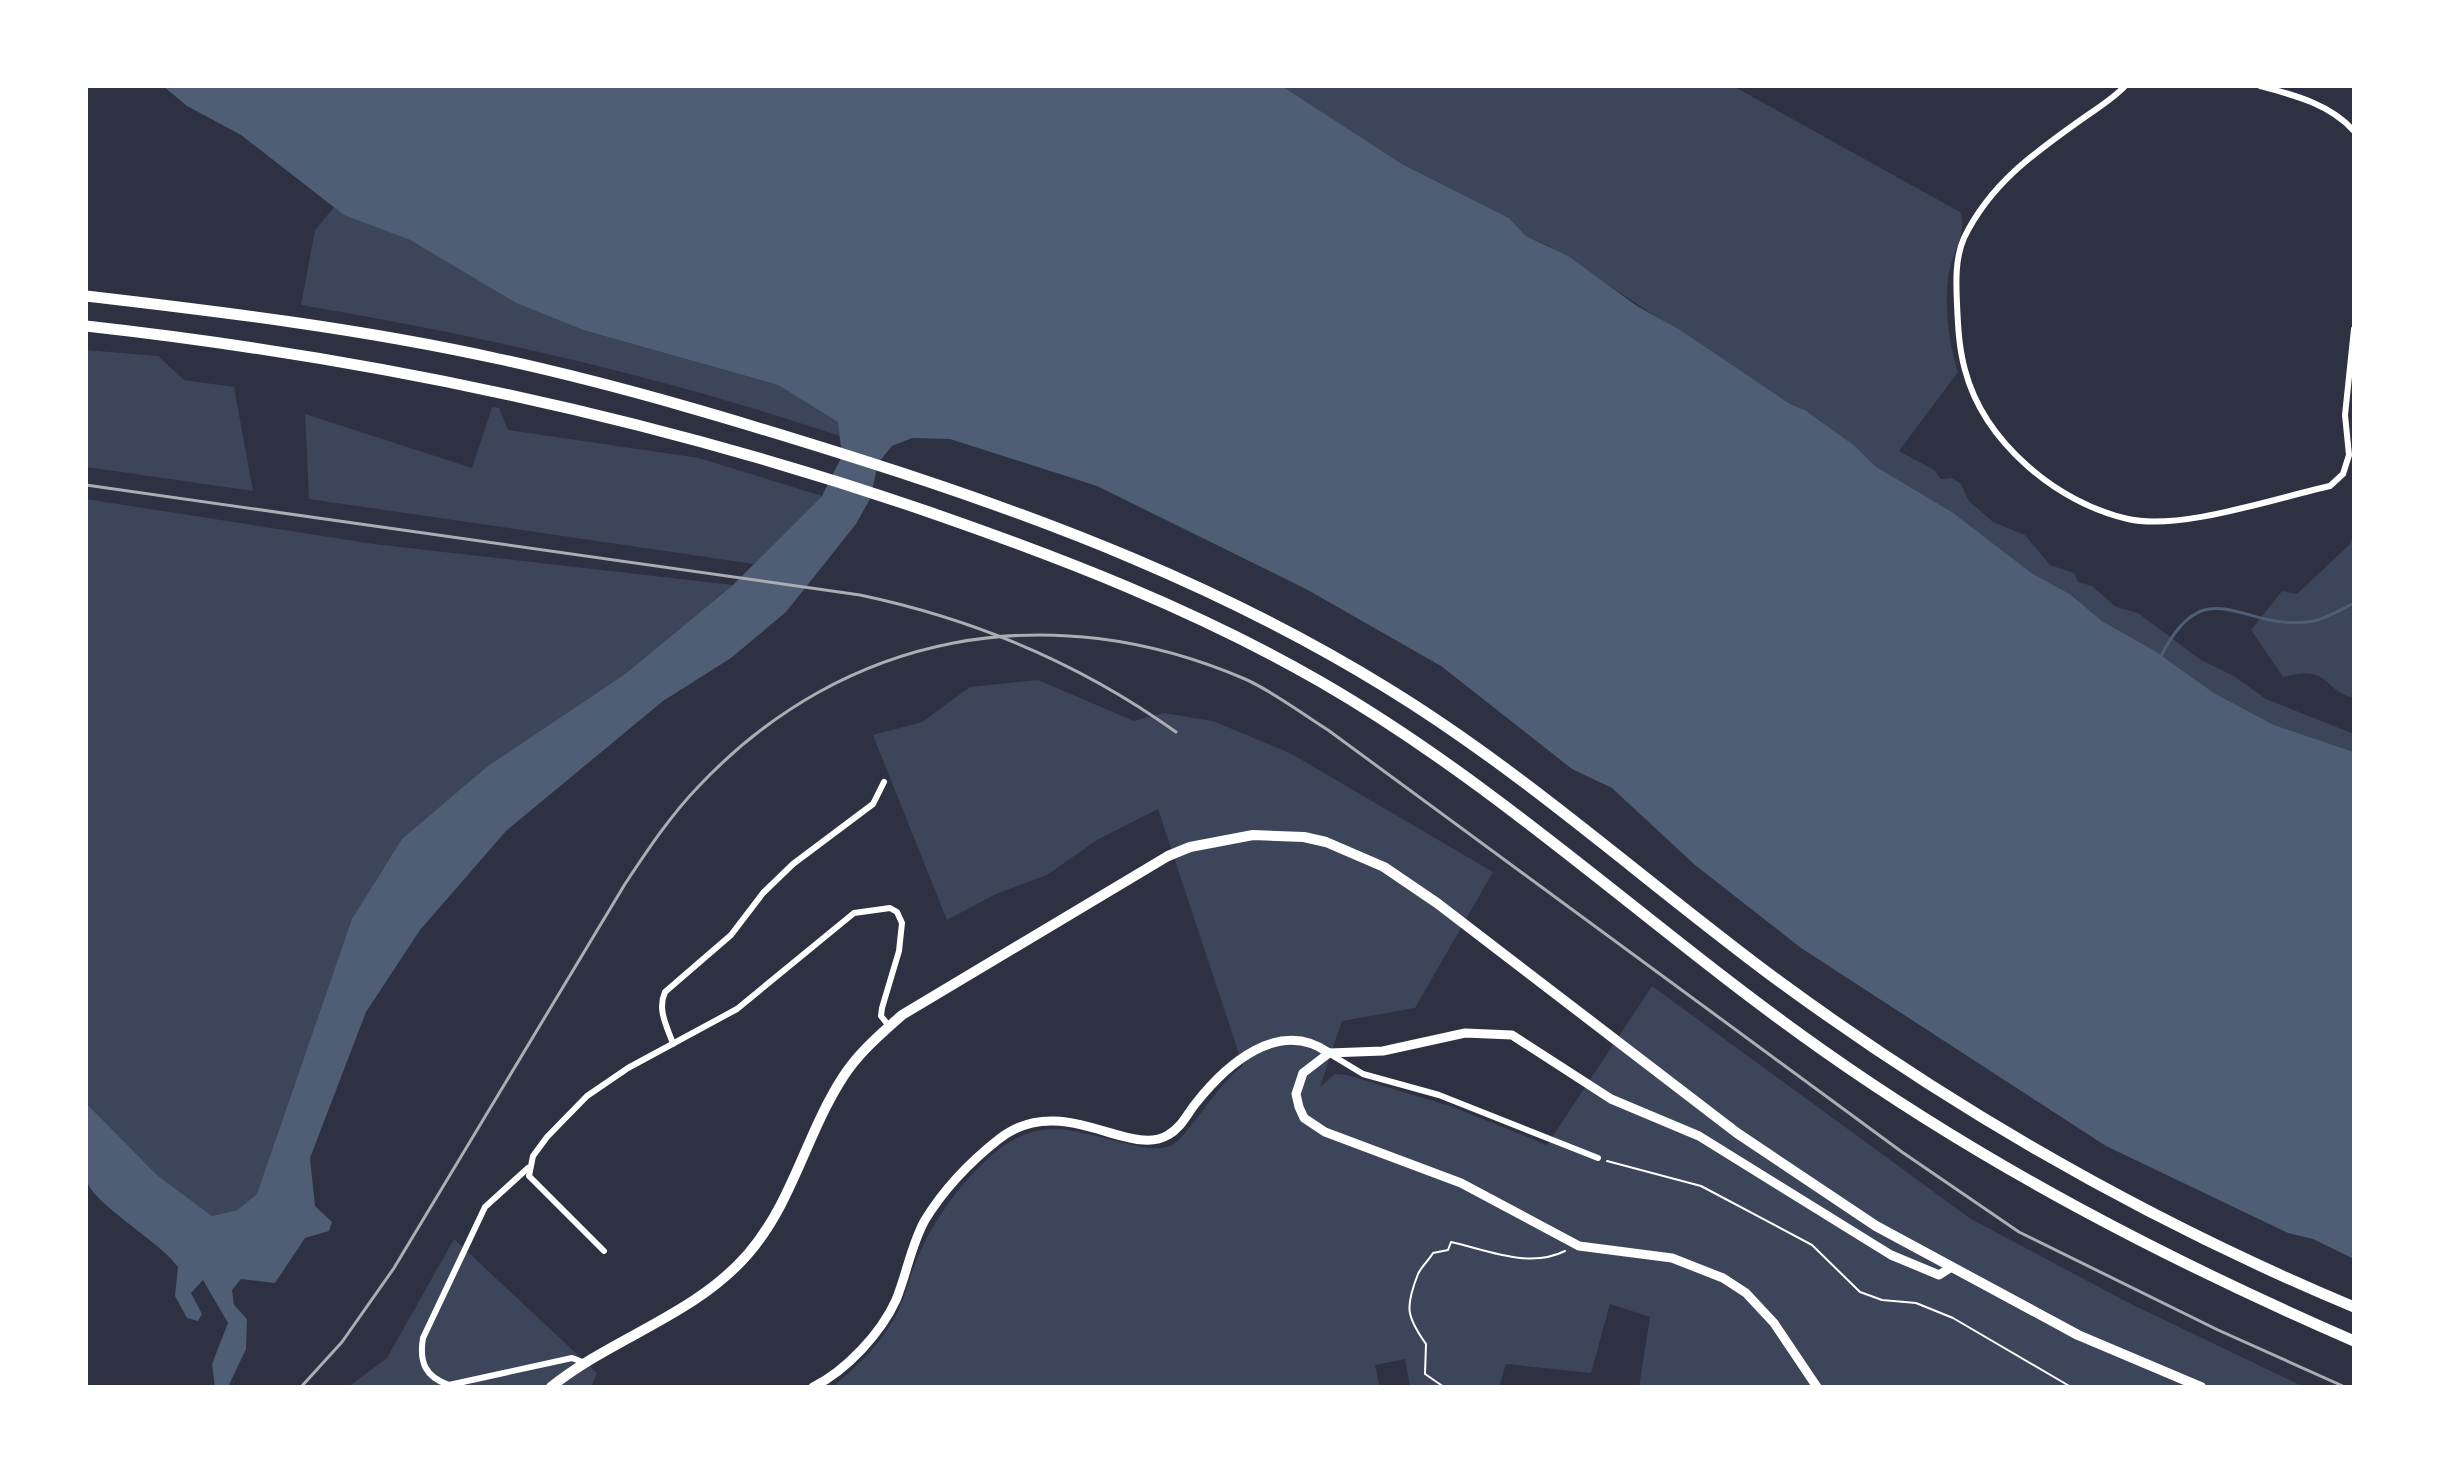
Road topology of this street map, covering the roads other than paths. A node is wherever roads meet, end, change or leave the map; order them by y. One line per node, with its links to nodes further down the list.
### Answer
1 (2125, 86): 6 (street)
2 (2260, 86): 3 (street)
3 (2354, 131)
4 (86, 296): 15 (highway)
5 (86, 326): 16 (highway)
6 (2354, 329)
7 (884, 782): 9 (street)
8 (889, 1026): 9 (street); 14 (main road); 17 (main road)
9 (673, 1044): 12 (street)
10 (1329, 1053): 11 (street); 14 (main road); 19 (main road); 20 (main road)
11 (1598, 1158)
12 (528, 1168): 13 (street); 17 (street)
13 (604, 1251)
14 (1950, 1268): 21 (main road)
15 (2354, 1307)
16 (2354, 1341)
17 (585, 1363): 18 (main road)
18 (551, 1387)
19 (813, 1387)
20 (1817, 1387)
21 (2201, 1387)

